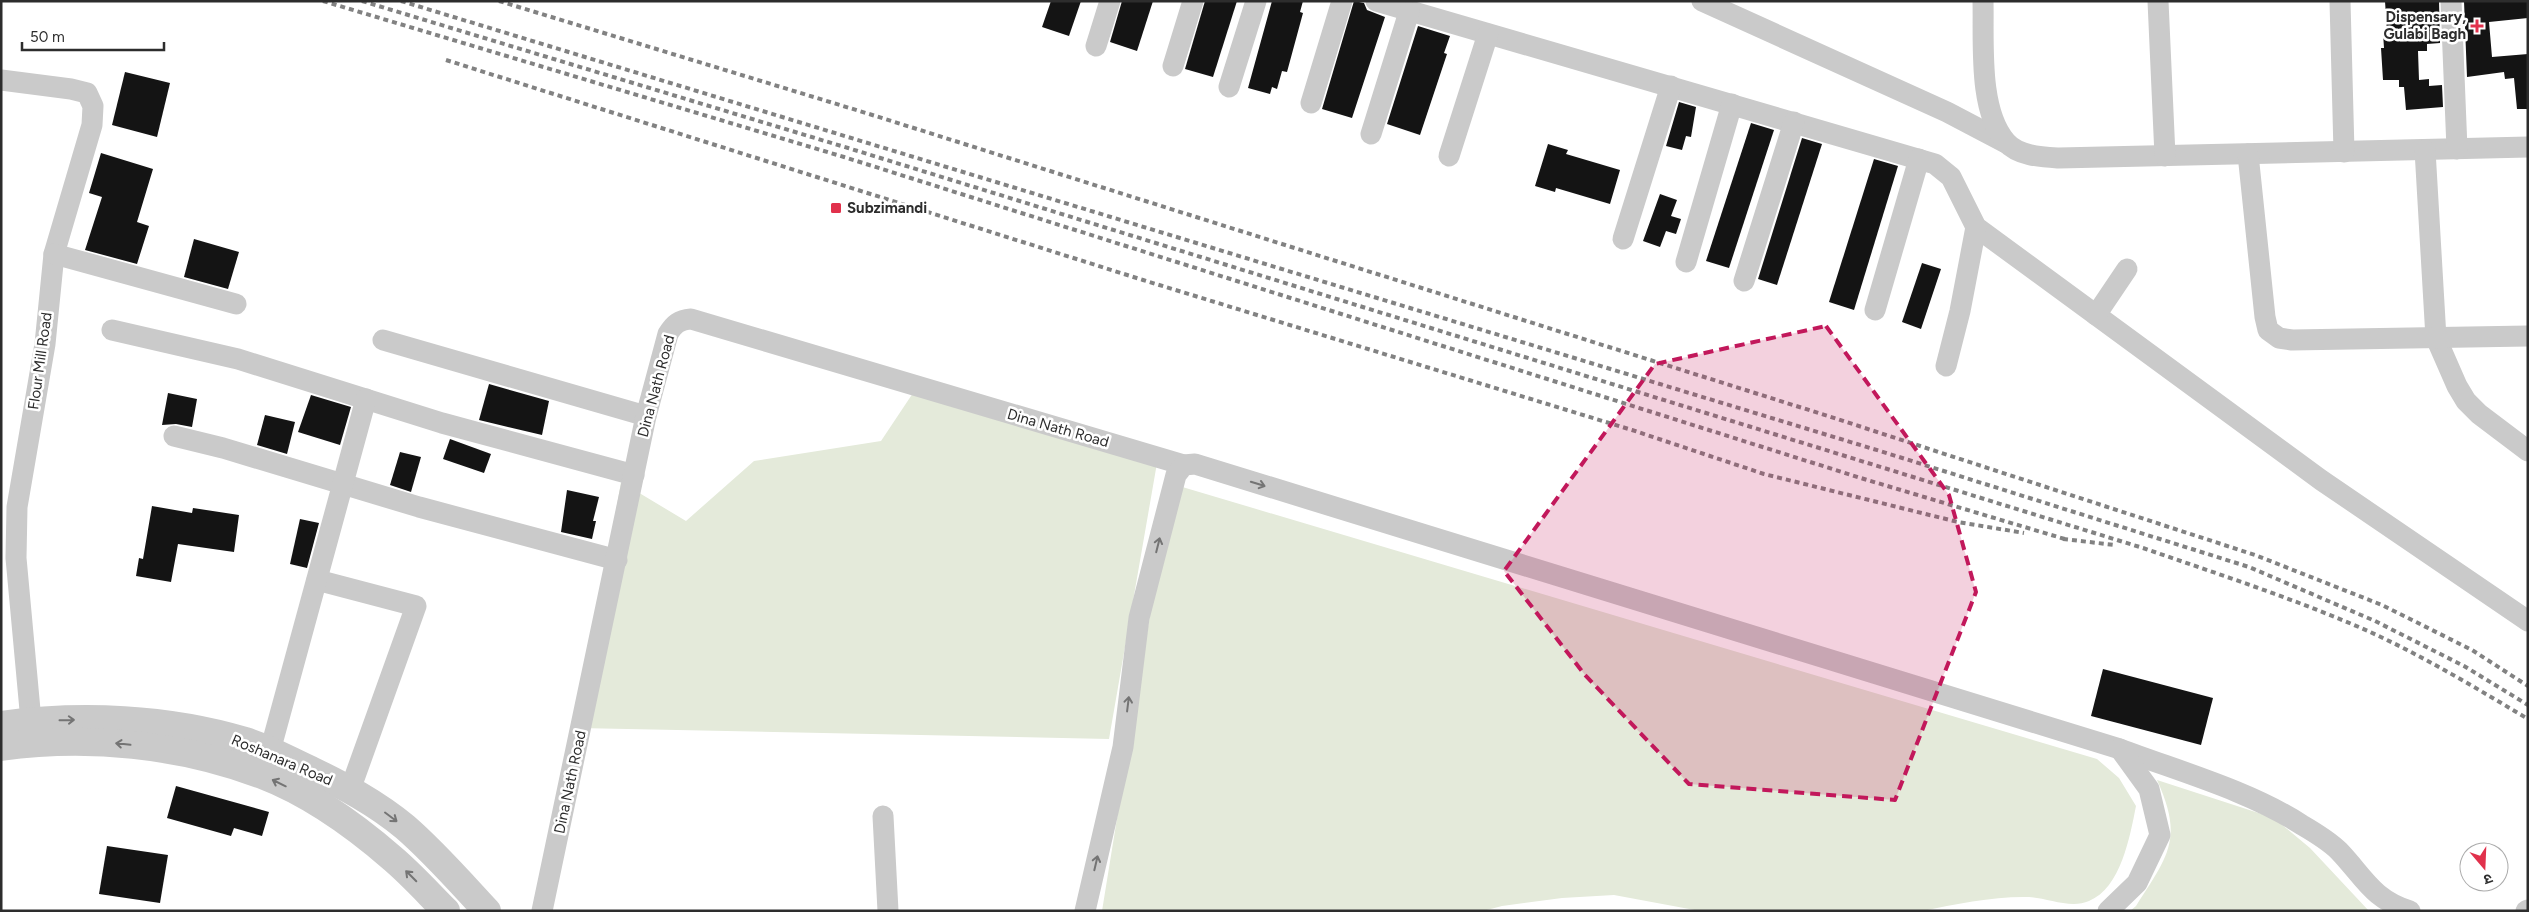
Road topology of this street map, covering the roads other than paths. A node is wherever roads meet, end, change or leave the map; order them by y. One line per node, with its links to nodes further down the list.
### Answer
1 (1110, 1): 13 (street)
2 (1193, 1): 14 (street)
3 (1256, 1): 17 (street)
4 (1342, 1): 18 (street)
5 (1376, 1): 11 (street)
6 (1702, 1): 22 (street)
7 (1983, 1): 22 (street)
8 (2158, 1): 29 (street)
9 (2340, 1): 26 (street)
10 (2451, 1): 24 (street)
11 (1409, 12): 12 (street); 21 (street)
12 (1488, 34): 16 (street); 28 (street)
13 (1096, 46)
14 (1173, 66)
15 (1, 80): 33 (street, Flour Mill Road)
16 (1671, 86): 19 (street); 32 (street)
17 (1229, 87)
18 (1312, 103)
19 (1732, 104): 20 (street); 34 (street)
20 (1794, 122): 30 (street); 36 (street)
21 (1371, 134)
22 (2006, 143): 29 (street)
23 (2528, 148): 24 (street)
24 (2457, 149): 25 (street)
25 (2425, 150): 26 (street); 42 (street)
26 (2344, 152): 27 (street)
27 (2248, 154): 29 (street); 42 (street)
28 (1449, 156)
29 (2165, 156)
30 (1919, 159): 31 (street); 38 (street)
31 (1976, 227): 39 (street); 44 (street)
32 (1623, 239)
33 (54, 254): 37 (street); 55 (street, Flour Mill Road)
34 (1686, 262)
35 (2127, 269): 39 (street)
36 (1744, 281)
37 (236, 304)
38 (1875, 310)
39 (2096, 315): 54 (street)
40 (112, 330): 45 (street)
41 (2528, 336): 42 (street)
42 (2436, 338): 48 (street)
43 (383, 340): 46 (street)
44 (1946, 366)
45 (366, 398): 50 (street); 51 (street)
46 (646, 416): 49 (street, Dina Nath Road); 50 (street, Dina Nath Road)
47 (174, 436): 51 (street)
48 (2528, 451)
49 (1184, 465): 58 (street, Dina Nath Road, one-way to 58); 66 (street, one-way to 49)
50 (634, 475): 52 (street, Dina Nath Road)
51 (344, 485): 52 (street); 53 (street)
52 (616, 560): 64 (street, Dina Nath Road)
53 (317, 580): 59 (street); 60 (street)
54 (2528, 621)
55 (31, 721): 56 (street, Roshanara Road); 59 (street, Roshanara Road, one-way to 59)
56 (1, 725)
57 (1, 747): 62 (street, Roshanara Road, one-way to 57)
58 (2120, 750): 67 (street); 68 (street, Dina Nath Road)
59 (270, 751): 60 (street, Roshanara Road)
60 (350, 790): 63 (street, Roshanara Road, one-way to 63)
61 (883, 816): 65 (street)
62 (446, 911)
63 (486, 911)
64 (542, 911)
65 (888, 911)
66 (1085, 911)
67 (2108, 911)
68 (2410, 911)

